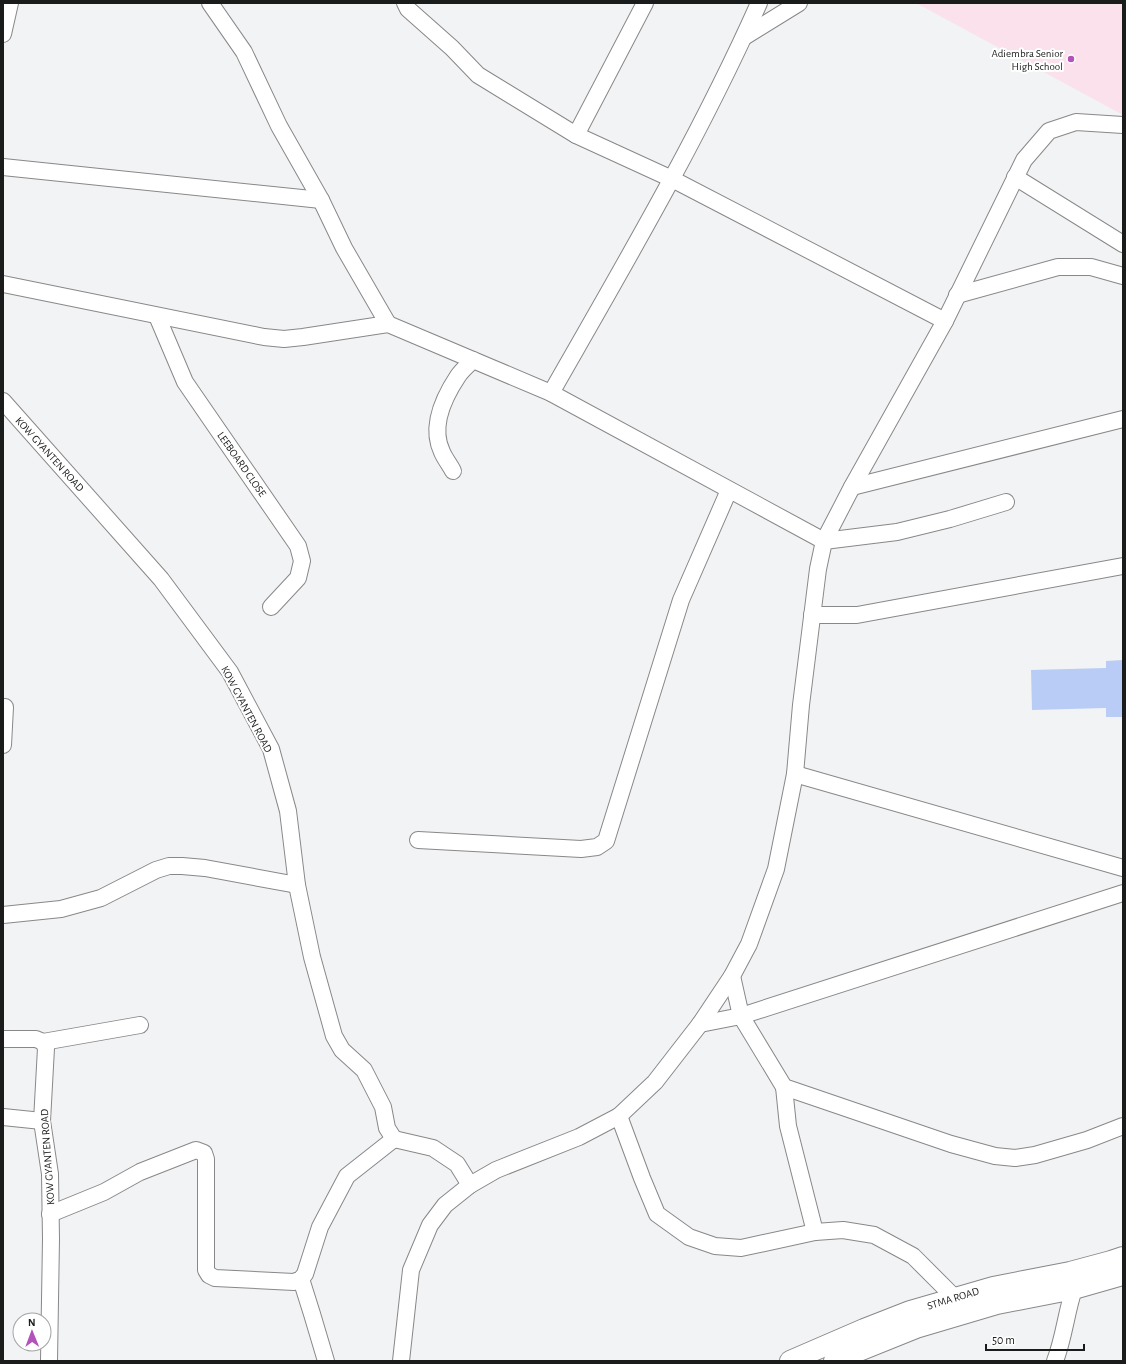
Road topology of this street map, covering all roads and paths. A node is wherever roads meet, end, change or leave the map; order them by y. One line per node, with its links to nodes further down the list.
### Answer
1 (10, 3): 7 (street)
2 (210, 3): 14 (street)
3 (405, 3): 10 (street)
4 (645, 3): 10 (street)
5 (759, 3): 8 (street)
6 (799, 3): 8 (street)
7 (3, 34)
8 (744, 37): 13 (street)
9 (1122, 121): 12 (street)
10 (576, 135): 13 (street)
11 (3, 167): 14 (street)
12 (1015, 177): 15 (street); 18 (street)
13 (672, 179): 20 (street); 23 (street)
14 (321, 200): 21 (street)
15 (1123, 244)
16 (1123, 276): 18 (street)
17 (3, 284): 19 (street)
18 (957, 295): 20 (street)
19 (156, 316): 21 (street); 32 (street, LEEBOARD CLOSE)
20 (945, 321): 27 (street)
21 (388, 324): 22 (street)
22 (473, 360): 23 (street); 26 (street)
23 (551, 392): 28 (street)
24 (3, 402): 39 (street, KOW GYANTEN ROAD)
25 (1123, 419): 27 (street)
26 (453, 471)
27 (852, 486): 30 (street)
28 (729, 490): 30 (street); 37 (street)
29 (1006, 502): 30 (street)
30 (824, 541): 33 (street)
31 (1123, 566): 33 (street)
32 (271, 607)
33 (812, 614): 36 (street)
34 (5, 707): 35 (street)
35 (3, 745)
36 (795, 774): 38 (street); 42 (street)
37 (418, 840)
38 (1123, 868)
39 (297, 885): 41 (street); 53 (street, KOW GYANTEN ROAD)
40 (1123, 893): 43 (street)
41 (3, 915)
42 (732, 976): 43 (street); 44 (street)
43 (741, 1016): 44 (street); 48 (street)
44 (700, 1024): 49 (street)
45 (140, 1025): 47 (street)
46 (3, 1039): 47 (street)
47 (43, 1042): 51 (street, KOW GYANTEN ROAD)
48 (784, 1087): 52 (street); 56 (street)
49 (619, 1116): 54 (street); 56 (street)
50 (3, 1117): 51 (street)
51 (42, 1121): 55 (street, KOW GYANTEN ROAD)
52 (1123, 1126)
53 (394, 1139): 54 (street); 59 (street)
54 (470, 1185): 64 (street)
55 (50, 1214): 59 (street); 62 (street, KOW GYANTEN ROAD)
56 (814, 1232): 61 (street)
57 (1123, 1257): 61 (main road, STMA ROAD)
58 (1123, 1275): 60 (main road, STMA ROAD)
59 (301, 1280): 63 (street)
60 (1074, 1289): 66 (main road, STMA ROAD); 67 (street)
61 (954, 1298): 65 (main road, STMA ROAD)
62 (48, 1361)
63 (326, 1361)
64 (401, 1361)
65 (790, 1361)
66 (834, 1361)
67 (1055, 1361)

